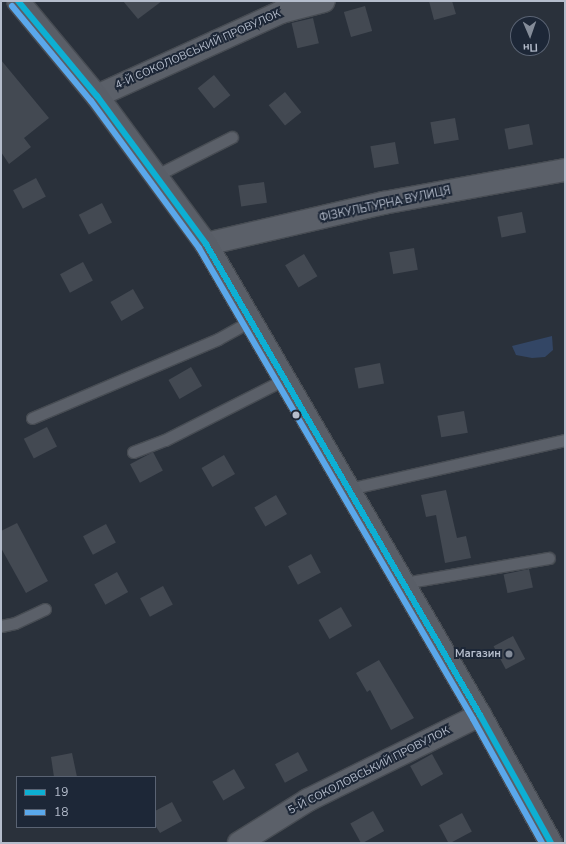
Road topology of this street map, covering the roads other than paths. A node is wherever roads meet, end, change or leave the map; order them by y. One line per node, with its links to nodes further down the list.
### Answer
1 (18, 1): 3 (street)
2 (324, 1): 3 (street, 4-Й СОКОЛОВСЬКИЙ ПРОВУЛОК)
3 (97, 96): 6 (street)
4 (232, 137): 6 (lane)
5 (565, 170): 7 (street, ФІЗКУЛЬТУРНА ВУЛИЦЯ)
6 (157, 175): 7 (street)
7 (206, 244): 8 (street)
8 (251, 321): 9 (street); 10 (lane)
9 (285, 379): 12 (lane); 13 (street)
10 (32, 418)
11 (565, 440): 13 (lane)
12 (133, 452)
13 (349, 489): 15 (street)
14 (549, 558): 15 (lane)
15 (404, 583): 18 (street)
16 (46, 609): 17 (lane)
17 (1, 626)
18 (480, 715): 19 (street, 5-Й СОКОЛОВСЬКИЙ ПРОВУЛОК); 20 (street)
19 (239, 843)
20 (551, 843)

